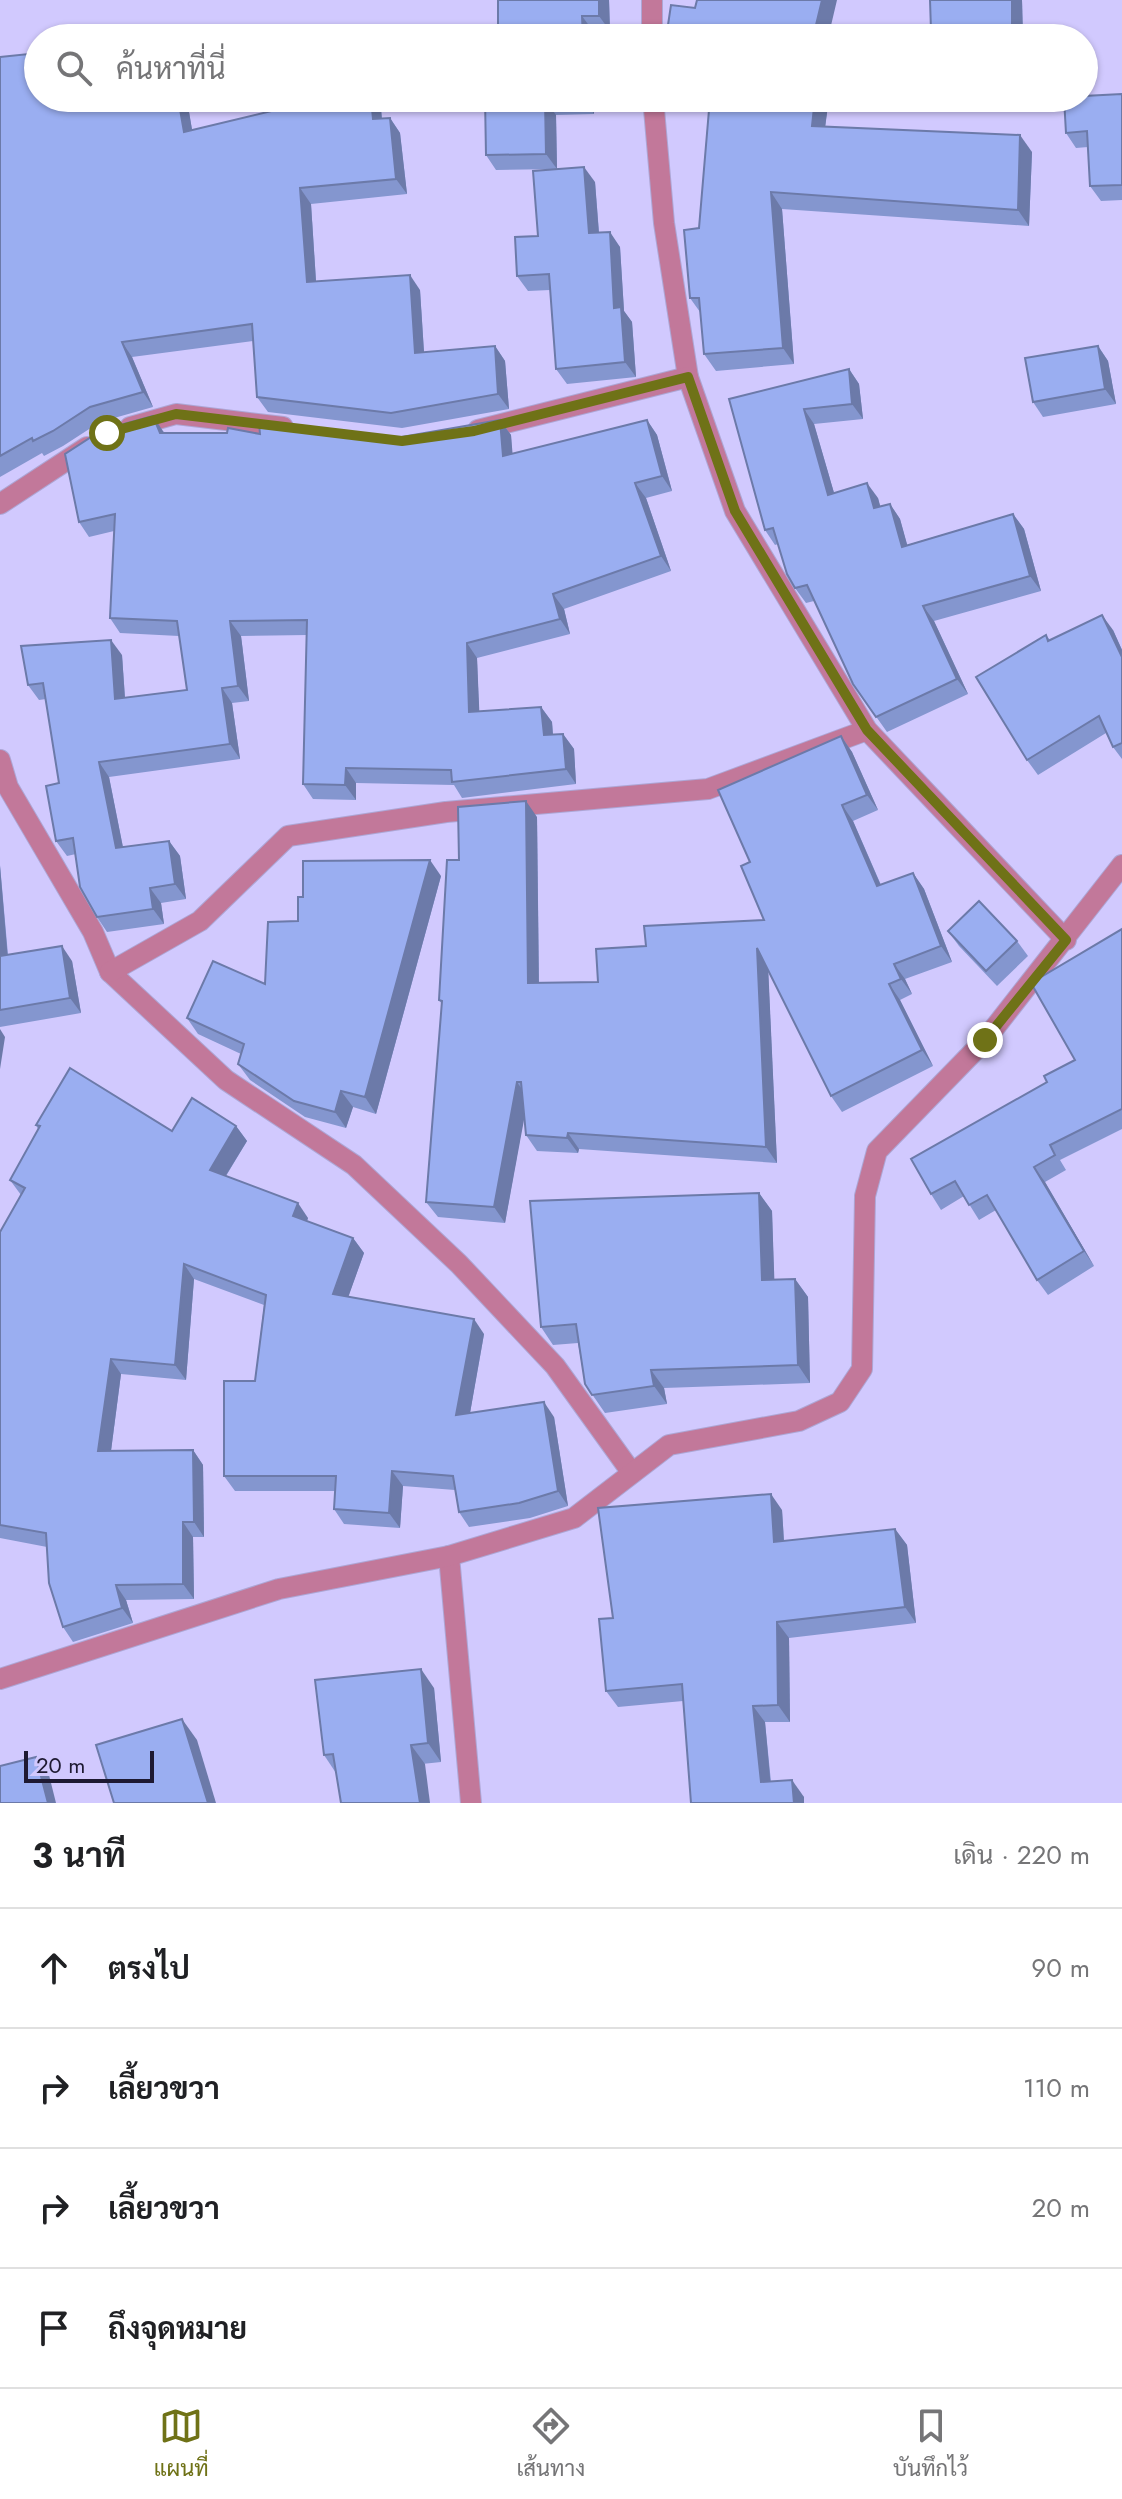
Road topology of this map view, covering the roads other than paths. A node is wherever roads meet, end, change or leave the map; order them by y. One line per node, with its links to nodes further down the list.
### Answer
1 (652, 0): 2 (street)
2 (652, 24)
3 (654, 112): 4 (street)
4 (688, 377): 6 (street); 8 (street)
5 (297, 429): 7 (street)
6 (460, 433)
7 (0, 504)
8 (867, 730): 12 (street); 13 (street)
9 (0, 760): 10 (street)
10 (4, 788): 13 (street)
11 (1122, 865): 12 (street)
12 (1066, 940): 14 (street)
13 (110, 972): 14 (street)
14 (632, 1473): 15 (street)
15 (449, 1556): 16 (street); 17 (street)
16 (0, 1679)
17 (471, 1803)

